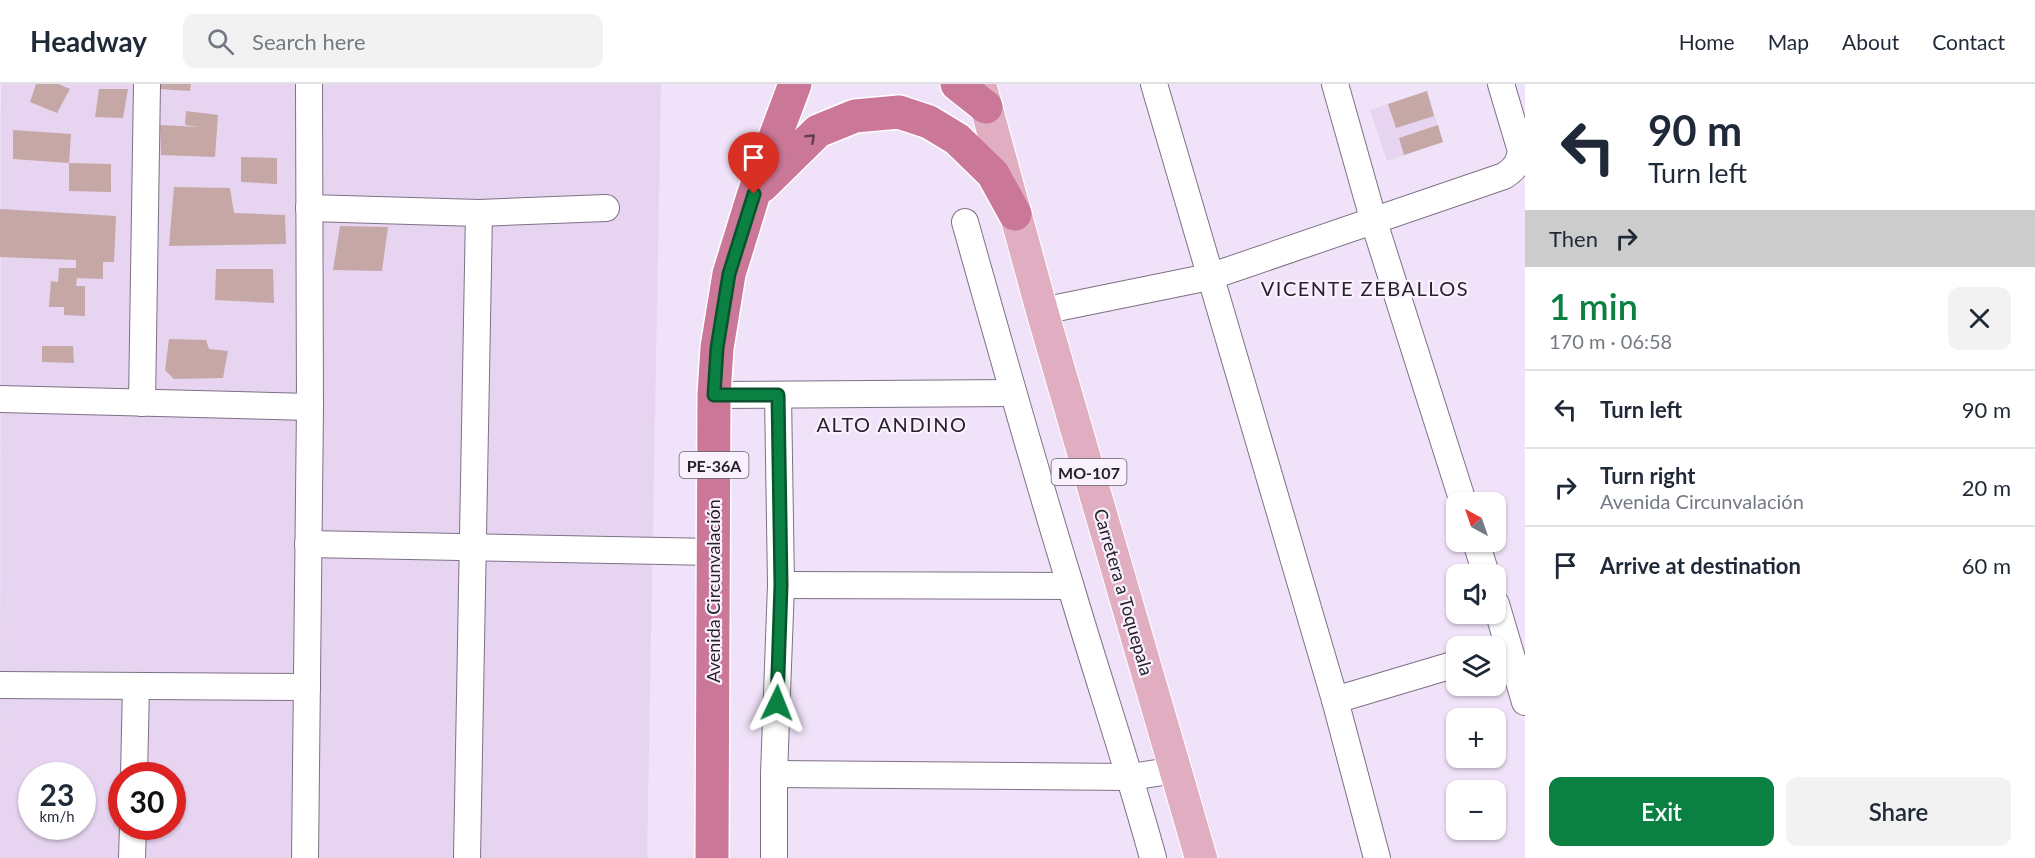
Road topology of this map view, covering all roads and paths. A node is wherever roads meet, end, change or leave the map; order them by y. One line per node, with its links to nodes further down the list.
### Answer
1 (147, 84): 22 (street)
2 (309, 84): 10 (street)
3 (957, 84): 8 (highway)
4 (1154, 84): 16 (street)
5 (1335, 84): 15 (street)
6 (1501, 84): 15 (street)
7 (800, 89): 9 (highway, Avenida Circunvalación / PE-36A)
8 (983, 96): 13 (main road, Carretera a Toquepala / MO-107)
9 (754, 194): 13 (highway, one-way to 13); 19 (highway, Avenida Circunvalación / PE-36A)
10 (309, 208): 12 (street); 23 (street)
11 (606, 208): 12 (street)
12 (479, 213): 26 (street)
13 (1016, 214): 17 (main road, Carretera a Toquepala / MO-107)
14 (965, 222): 18 (street)
15 (1374, 222): 16 (street); 24 (street)
16 (1209, 277): 17 (street); 35 (street)
17 (1042, 311): 38 (main road, Carretera a Toquepala / MO-107)
18 (1013, 393): 20 (street); 29 (street)
19 (714, 395): 20 (street); 27 (highway, Avenida Circunvalación / PE-36A)
20 (778, 395): 28 (street)
21 (0, 399): 22 (street)
22 (142, 403): 23 (street)
23 (310, 407): 25 (street)
24 (1460, 492)
25 (309, 544): 26 (street); 34 (street)
26 (473, 547): 27 (street); 44 (street)
27 (714, 552): 45 (highway, Avenida Circunvalación / PE-36A)
28 (781, 585): 29 (street); 39 (street)
29 (1070, 586): 40 (street)
30 (1506, 658): 36 (street)
31 (1446, 667): 35 (street)
32 (0, 685): 33 (street)
33 (136, 686): 34 (street); 37 (street)
34 (307, 687): 43 (street)
35 (1335, 700): 49 (street)
36 (1525, 702)
37 (134, 762)
38 (1176, 770): 40 (street); 48 (main road, Carretera a Toquepala / MO-107)
39 (774, 774): 40 (street); 46 (street)
40 (1131, 777): 47 (street)
41 (133, 840): 42 (street)
42 (132, 858)
43 (305, 858)
44 (467, 858)
45 (712, 858)
46 (774, 858)
47 (1153, 858)
48 (1201, 858)
49 (1377, 858)

